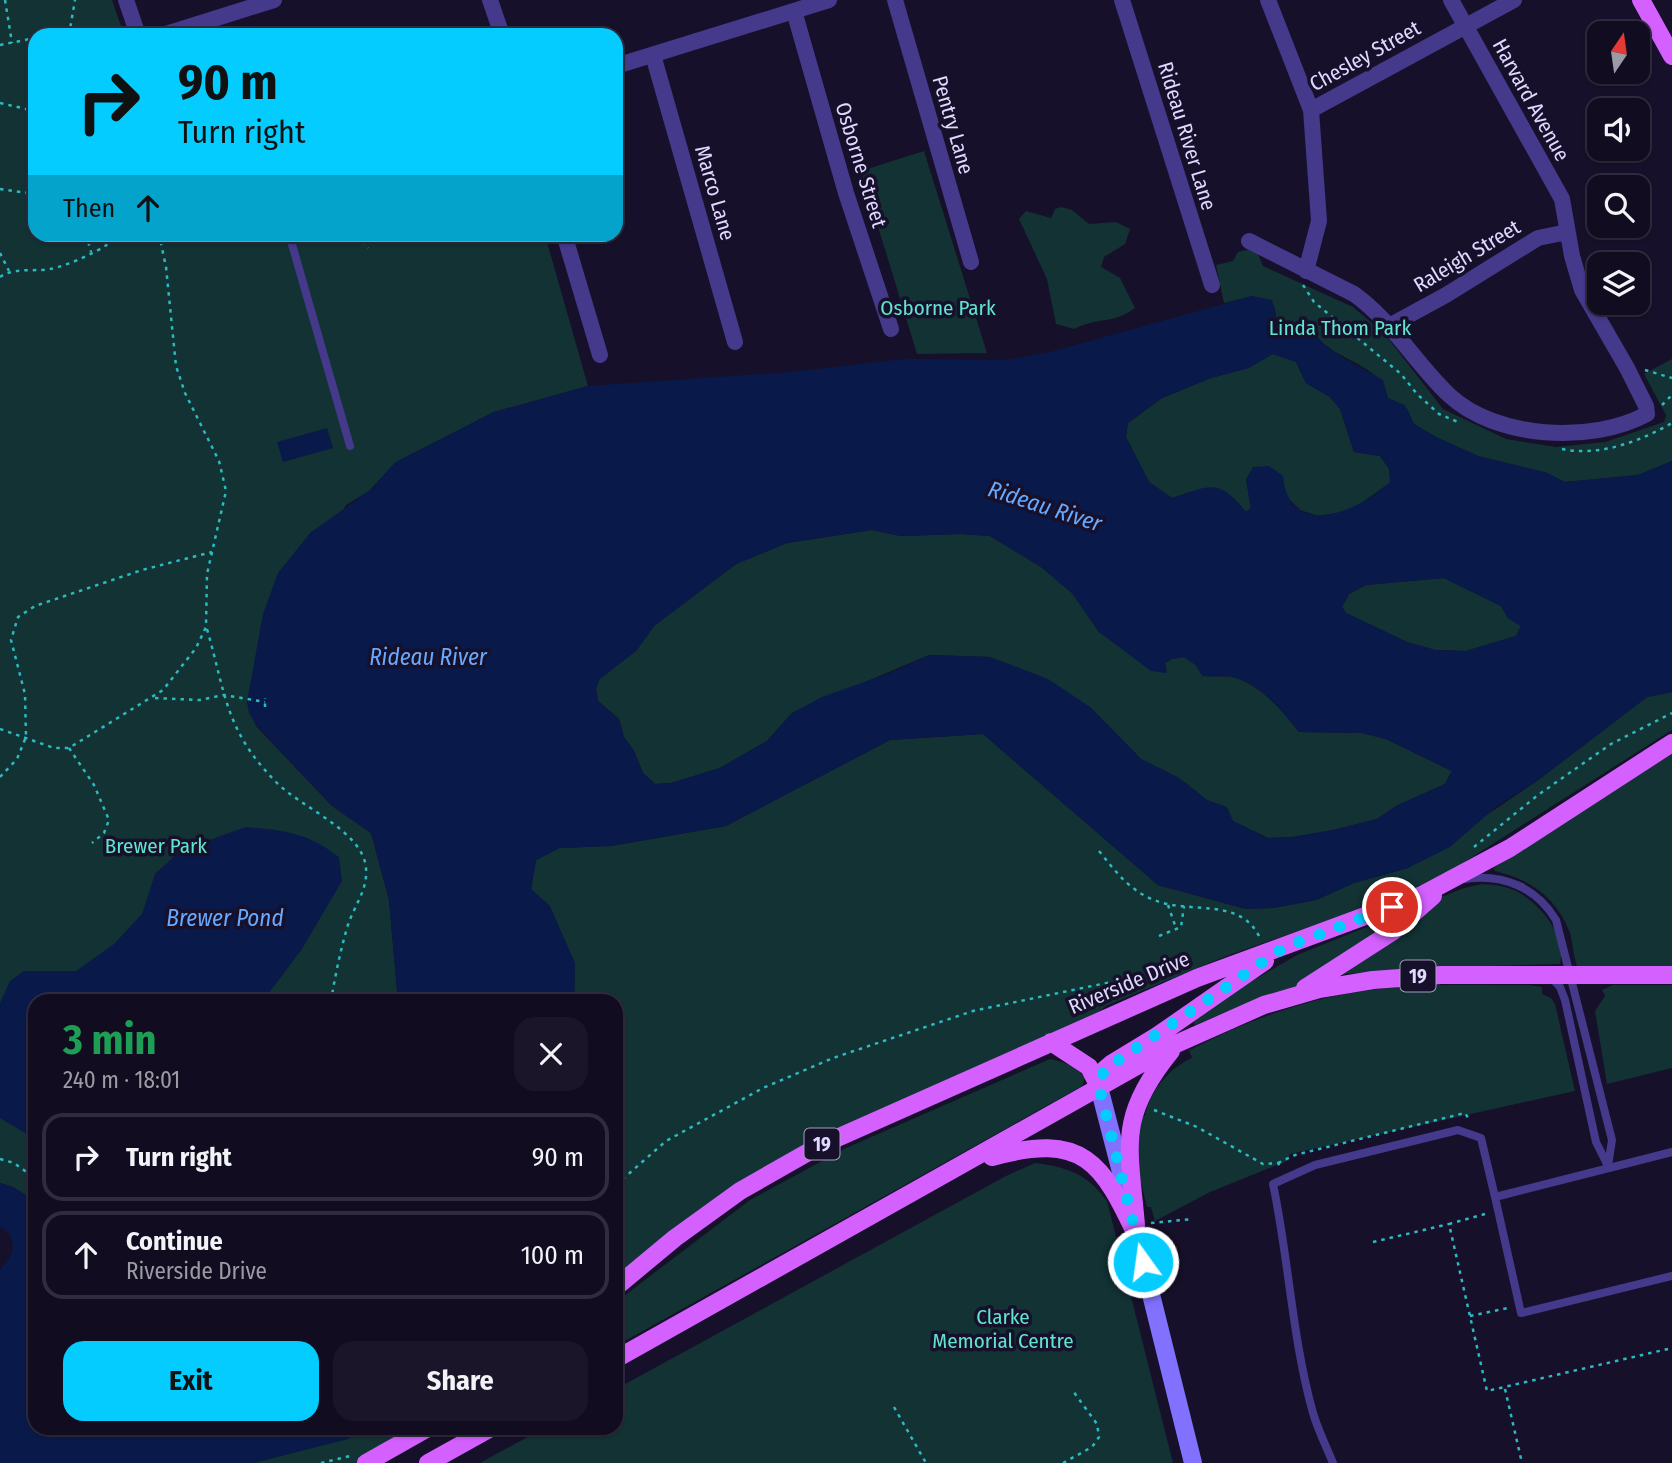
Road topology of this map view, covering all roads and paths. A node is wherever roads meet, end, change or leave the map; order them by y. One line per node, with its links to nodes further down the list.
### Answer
1 (5, 0): 20 (path)
2 (75, 0): 15 (path)
3 (126, 0): 16 (street)
4 (274, 0): 17 (street)
5 (490, 0): 18 (street)
6 (828, 0): 13 (street)
7 (895, 0): 42 (street, Pentry Lane)
8 (1122, 0): 46 (street, Rideau River Lane)
9 (1268, 0): 27 (street)
10 (1451, 0): 14 (street, Harvard Avenue)
11 (1514, 0): 14 (street, Chesley Street)
12 (1641, 0): 23 (main road)
13 (794, 11): 22 (street); 48 (street, Osborne Street)
14 (1466, 25): 27 (street, Chesley Street); 30 (street, Harvard Avenue)
15 (70, 28)
16 (136, 28)
17 (185, 28)
18 (500, 28)
19 (28, 40): 20 (path)
20 (12, 43): 21 (path)
21 (0, 45)
22 (653, 55): 24 (street); 49 (street, Marco Lane)
23 (1672, 57)
24 (623, 64)
25 (0, 103): 26 (path)
26 (28, 109)
27 (1311, 110): 44 (street)
28 (0, 189): 29 (path)
29 (28, 193)
30 (1567, 232): 47 (street, Raleigh Street); 51 (street, Harvard Avenue)
31 (1249, 241): 44 (street)
32 (88, 242): 40 (path)
33 (107, 242): 40 (path)
34 (161, 242): 54 (path)
35 (298, 242): 38 (path)
36 (364, 242): 39 (path)
37 (566, 242): 50 (street)
38 (292, 244): 53 (lane)
39 (368, 248)
40 (91, 252): 43 (path)
41 (0, 253): 43 (path)
42 (971, 262)
43 (9, 271): 45 (path)
44 (1306, 271): 47 (street)
45 (0, 277)
46 (1212, 285)
47 (1391, 325): 51 (street, Harvard Avenue)
48 (891, 329)
49 (735, 342)
50 (600, 355)
51 (1627, 368): 52 (path)
52 (1672, 378)
53 (350, 446)
54 (214, 551): 55 (path); 61 (path)
55 (206, 627): 56 (path); 57 (path)
56 (224, 695): 57 (path); 58 (path); 81 (path)
57 (153, 698): 63 (path)
58 (265, 702)
59 (1672, 713): 66 (path)
60 (0, 729): 61 (path)
61 (26, 737): 63 (path); 64 (path)
62 (1672, 743): 68 (main road, Riverside Drive / 19)
63 (69, 748): 65 (path)
64 (0, 777)
65 (92, 843)
66 (1472, 849)
67 (1099, 851): 69 (path)
68 (1452, 881): 76 (main road, Riverside Drive / 19); 79 (lane); 82 (main road)
69 (1168, 905): 70 (path); 71 (path)
70 (1184, 906): 71 (path); 74 (path)
71 (1177, 929): 73 (path)
72 (1271, 934): 74 (path)
73 (1158, 936)
74 (1260, 938): 75 (path)
75 (1248, 942)
76 (1285, 947): 83 (main road, Riverside Drive / 19); 85 (main road)
77 (1175, 969): 95 (path)
78 (1549, 975): 79 (main road, 19); 82 (main road, 19); 92 (lane)
79 (1572, 975): 80 (main road, 19); 92 (lane)
80 (1672, 975)
81 (333, 994)
82 (1292, 996): 84 (main road, 19)
83 (1051, 1042): 85 (main road); 103 (main road, Riverside Drive / 19)
84 (1176, 1044): 85 (main road, 19); 100 (main road)
85 (1099, 1087): 90 (main road, 19); 100 (main road)
86 (1144, 1107): 91 (path)
87 (1481, 1138): 91 (path); 94 (lane); 96 (lane)
88 (1672, 1152): 92 (lane)
89 (0, 1159): 93 (path)
90 (969, 1163): 100 (main road); 107 (main road, 19)
91 (1278, 1163): 94 (path)
92 (1608, 1166): 96 (lane)
93 (28, 1173)
94 (1285, 1178): 120 (lane)
95 (623, 1179)
96 (1494, 1197): 102 (lane)
97 (1485, 1214): 99 (path)
98 (1193, 1219): 100 (path)
99 (1449, 1224): 101 (path); 105 (path)
100 (1137, 1232): 119 (main road)
101 (1373, 1242)
102 (1672, 1276)
103 (623, 1281)
104 (1508, 1308): 105 (path)
105 (1470, 1317): 110 (path)
106 (1672, 1348): 108 (path)
107 (623, 1355)
108 (1505, 1389): 110 (path); 121 (path)
109 (1073, 1391): 118 (path)
110 (1488, 1391): 111 (path)
111 (1481, 1394)
112 (894, 1406): 117 (path)
113 (416, 1435): 115 (main road)
114 (478, 1435): 116 (main road)
115 (366, 1463)
116 (428, 1463)
117 (926, 1463)
118 (1063, 1463)
119 (1193, 1463)
120 (1333, 1463)
121 (1522, 1463)

